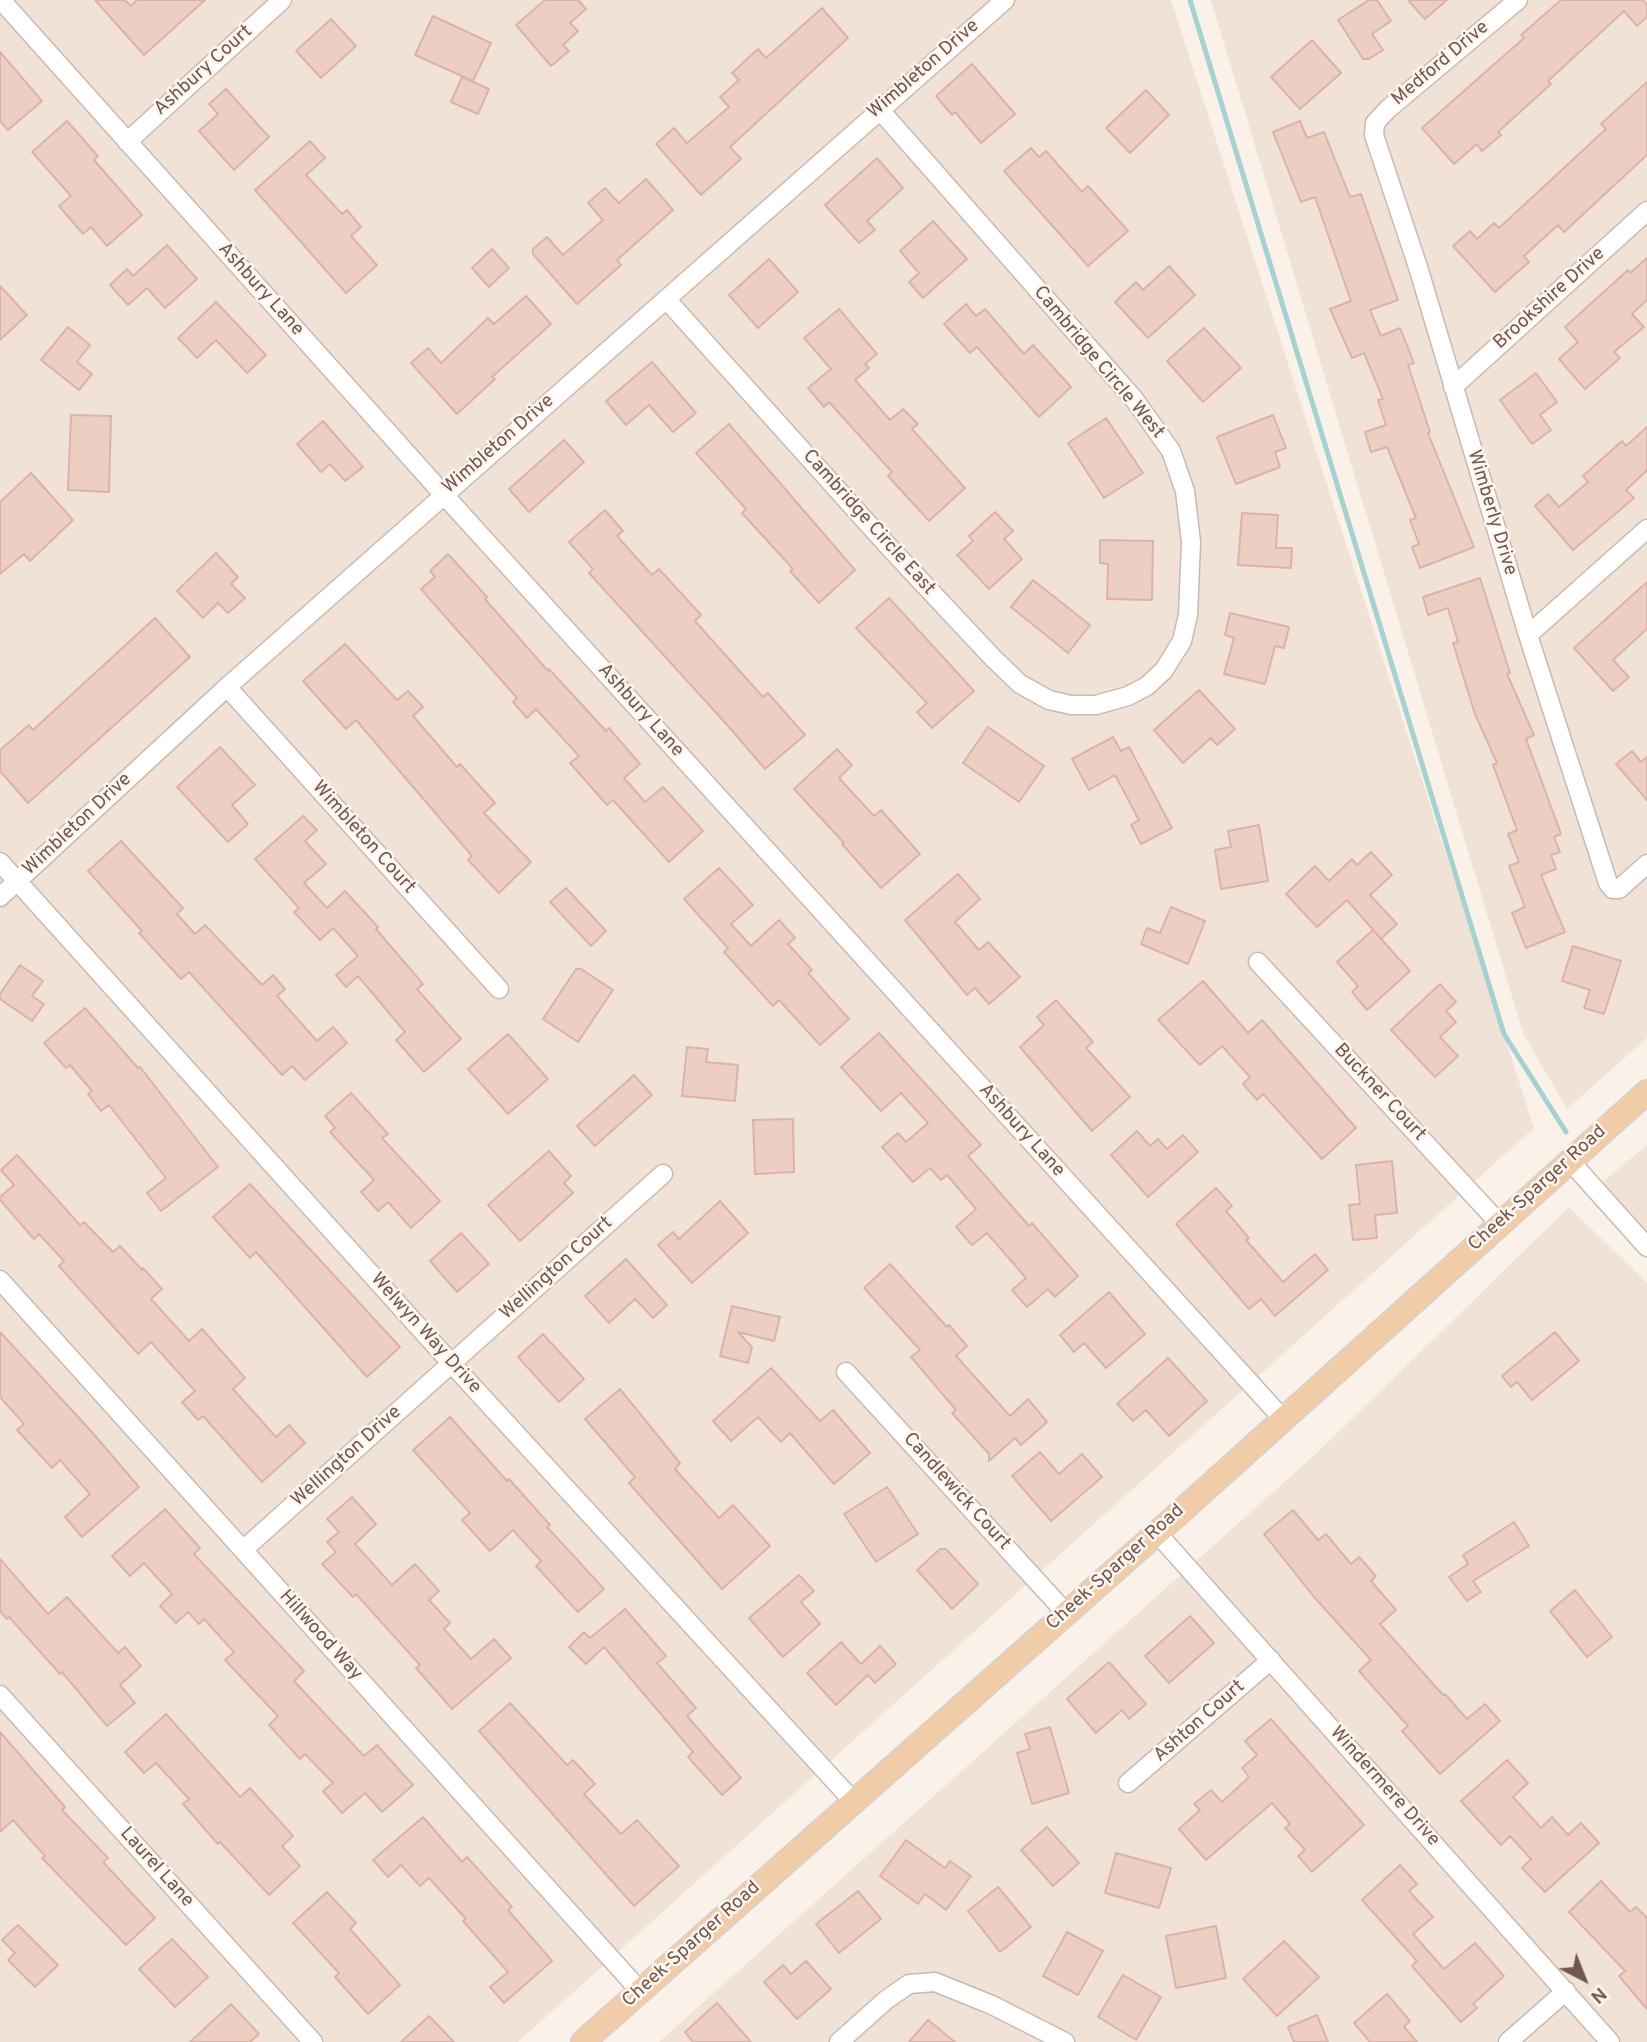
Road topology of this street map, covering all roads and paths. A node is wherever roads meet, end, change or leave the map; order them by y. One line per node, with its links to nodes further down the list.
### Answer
1 (1, 0): 7 (street, Ashbury Lane)
2 (282, 0): 7 (street, Ashbury Court)
3 (1005, 0): 5 (street, Wimbleton Drive)
4 (1518, 0): 6 (street, Medford Drive)
5 (879, 109): 9 (street, Wimbleton Drive); 15 (street, Cambridge Circle West)
6 (1374, 135): 10 (street, Wimberly Drive)
7 (127, 142): 11 (street, Ashbury Lane)
8 (1647, 211): 10 (street, Brookshire Drive)
9 (666, 299): 11 (street, Wimbleton Drive); 15 (street, Cambridge Circle East)
10 (1453, 387): 13 (street, Wimberly Drive)
11 (444, 495): 14 (street, Wimbleton Drive); 30 (street, Ashbury Lane)
12 (1647, 529): 13 (street)
13 (1528, 635): 17 (street, Wimberly Drive)
14 (227, 687): 18 (street, Wimbleton Drive); 21 (street, Wimbleton Court)
15 (1096, 705)
16 (0, 862): 18 (street, Welwyn Way Drive)
17 (1647, 864)
18 (16, 882): 19 (street, Wimbleton Drive); 28 (street, Welwyn Way Drive)
19 (0, 897)
20 (1258, 962): 25 (street, Buckner Court)
21 (499, 989)
22 (1647, 1092): 23 (main road, Cheek-Sparger Road)
23 (1570, 1161): 25 (main road, Cheek-Sparger Road); 26 (street)
24 (663, 1174): 28 (street, Wellington Court)
25 (1499, 1223): 30 (main road, Cheek-Sparger Road)
26 (1647, 1247)
27 (0, 1280): 32 (street, Hillwood Way)
28 (452, 1364): 32 (street, Wellington Drive); 37 (street, Welwyn Way Drive)
29 (846, 1372): 33 (street, Candlewick Court)
30 (1282, 1418): 31 (main road, Cheek-Sparger Road)
31 (1157, 1533): 33 (main road, Cheek-Sparger Road); 34 (street, Windermere Drive)
32 (243, 1550): 39 (street, Hillwood Way)
33 (1066, 1613): 37 (main road, Cheek-Sparger Road)
34 (1271, 1660): 36 (street, Ashton Court); 38 (street, Windermere Drive)
35 (0, 1695): 40 (street, Laurel Lane)
36 (1128, 1783)
37 (853, 1801): 39 (main road, Cheek-Sparger Road)
38 (1566, 1991): 44 (street); 45 (street, Windermere Drive)
39 (641, 1992): 41 (main road, Cheek-Sparger Road)
40 (313, 2042)
41 (583, 2042)
42 (839, 2042): 43 (street)
43 (1065, 2042)
44 (1508, 2042)
45 (1610, 2042)

